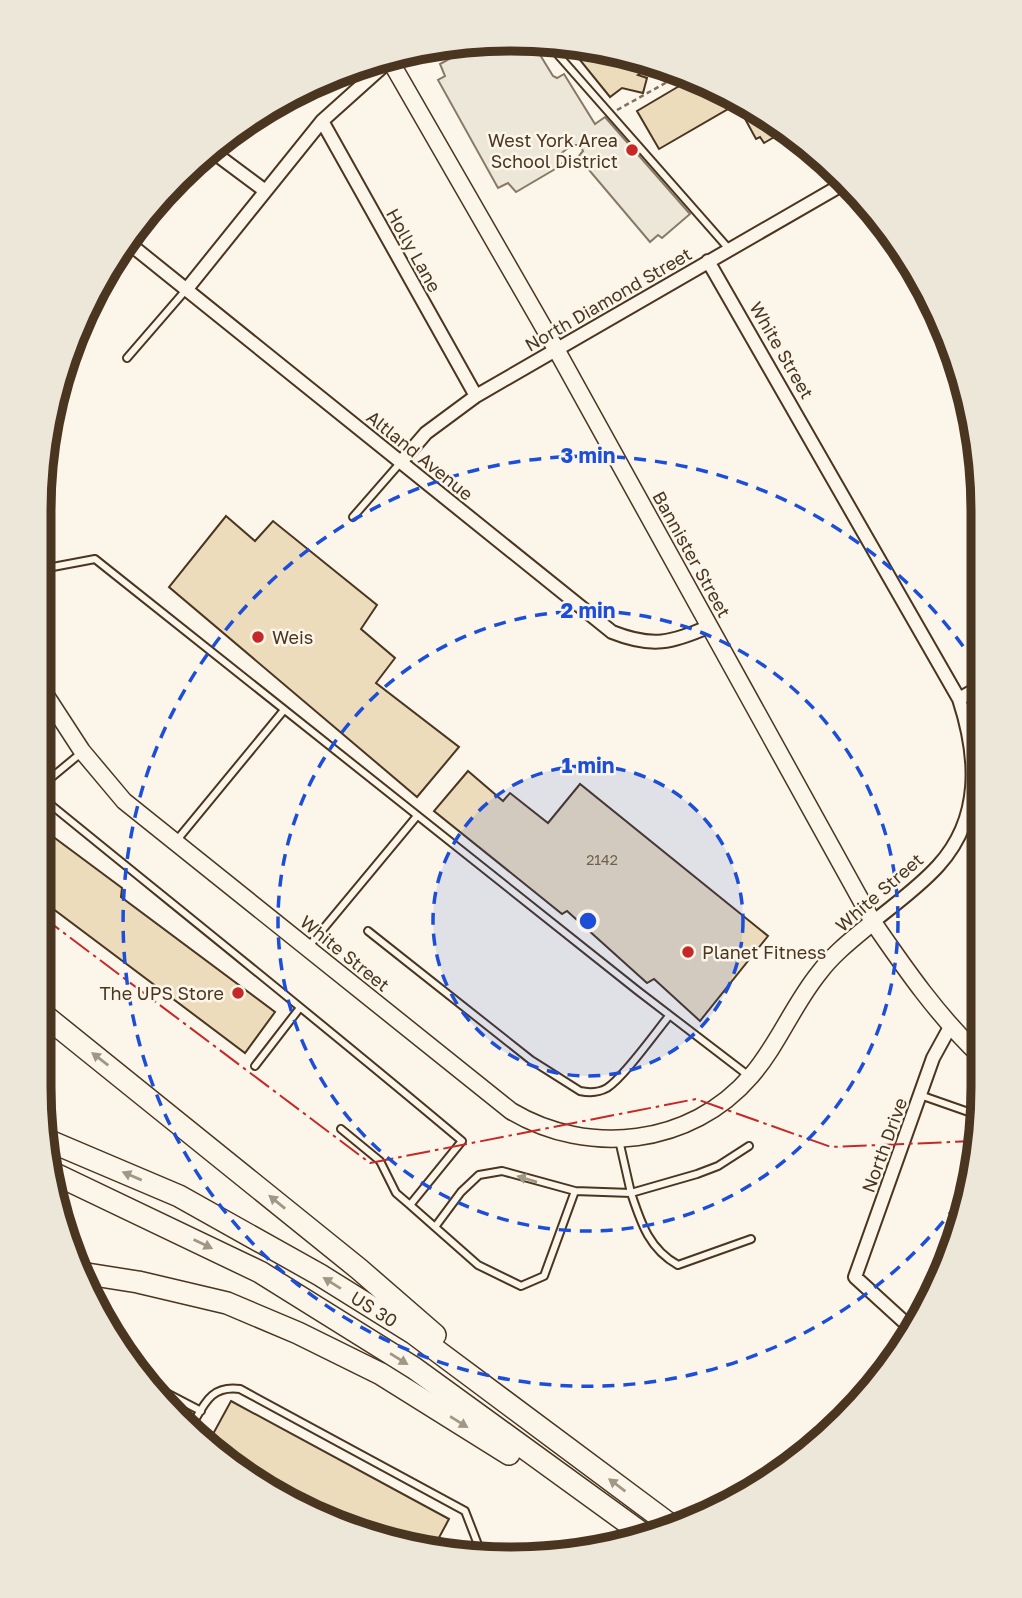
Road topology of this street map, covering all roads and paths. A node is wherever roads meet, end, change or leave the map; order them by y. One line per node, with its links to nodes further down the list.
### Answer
1 (557, 54): 5 (lane)
2 (397, 65): 14 (street, Bannister Street)
3 (378, 70): 6 (street)
4 (669, 81): 5 (path)
5 (611, 113): 11 (lane)
6 (322, 121): 9 (street); 16 (street, Holly Lane)
7 (219, 156): 9 (street)
8 (837, 187): 11 (street, North Diamond Street)
9 (264, 190): 13 (street)
10 (134, 247): 13 (street, Altland Avenue)
11 (729, 249): 12 (street, North Diamond Street)
12 (708, 261): 14 (street, North Diamond Street); 22 (street, White Street)
13 (186, 290): 15 (lane); 17 (street, Altland Avenue)
14 (556, 349): 16 (street, North Diamond Street); 20 (street, Bannister Street)
15 (127, 358)
16 (476, 397): 17 (street, North Diamond Street)
17 (401, 462): 18 (lane); 20 (street, Altland Avenue)
18 (353, 517)
19 (51, 567): 24 (lane)
20 (710, 626): 32 (street, Bannister Street)
21 (971, 692): 22 (street)
22 (959, 699): 25 (street, White Street)
23 (51, 703): 26 (street, White Street)
24 (284, 710): 30 (lane); 31 (lane)
25 (971, 741)
26 (82, 751): 27 (lane); 31 (street, White Street)
27 (51, 778)
28 (971, 788): 32 (street, White Street)
29 (51, 805): 35 (lane)
30 (417, 816): 34 (lane); 36 (lane)
31 (175, 841): 34 (street, White Street)
32 (873, 922): 38 (street, Bannister Street); 41 (street, White Street)
33 (368, 931): 36 (lane)
34 (308, 948): 45 (street, White Street)
35 (299, 1009): 40 (lane); 51 (lane)
36 (669, 1016): 41 (lane)
37 (51, 1021): 59 (highway, one-way to 37)
38 (950, 1027): 39 (street, Bannister Street); 42 (street, North Drive)
39 (971, 1047)
40 (255, 1066)
41 (751, 1077): 45 (street, White Street)
42 (920, 1095): 43 (lane); 55 (street, North Drive)
43 (970, 1113)
44 (341, 1129): 51 (lane)
45 (618, 1140): 50 (lane)
46 (55, 1143): 59 (highway, US 30 / US 30, one-way to 46)
47 (750, 1146): 50 (lane)
48 (60, 1176): 61 (highway, US 30 / US 30, one-way to 61)
49 (575, 1191): 50 (lane); 52 (lane, one-way to 52); 52 (lane)
50 (631, 1193): 53 (lane)
51 (410, 1205): 52 (lane)
52 (435, 1227)
53 (751, 1239)
54 (91, 1275): 62 (highway, one-way to 62)
55 (906, 1324)
56 (169, 1395): 57 (lane)
57 (201, 1411): 58 (lane); 63 (lane)
58 (195, 1421)
59 (533, 1422): 60 (highway, US 30 / US 30, one-way to 59)
60 (666, 1520)
61 (637, 1530)
62 (626, 1533)
63 (479, 1546)

